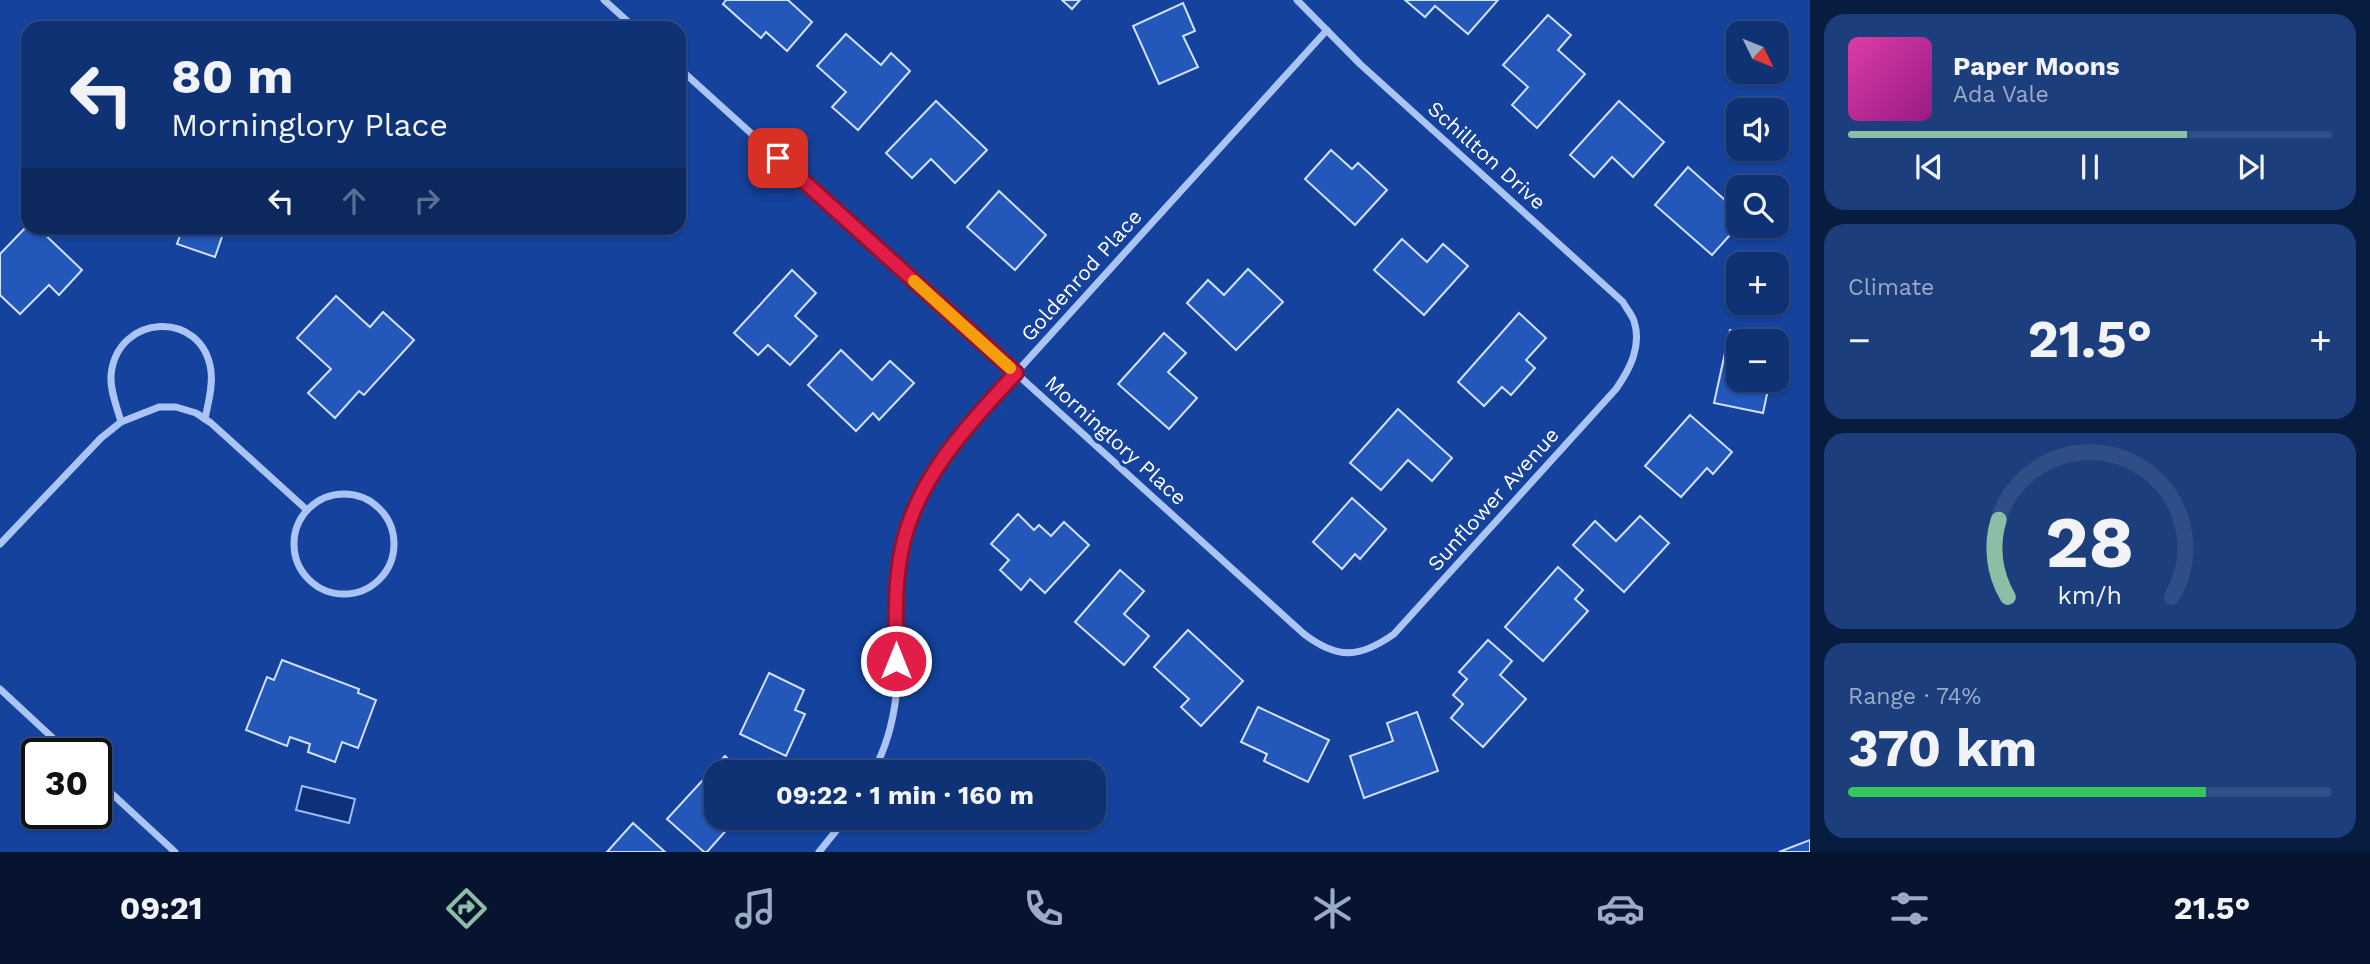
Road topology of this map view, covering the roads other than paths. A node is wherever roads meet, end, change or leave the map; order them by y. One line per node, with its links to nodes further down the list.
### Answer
1 (604, 0): 3 (street)
2 (1297, 0): 4 (street, Schillton Drive)
3 (627, 21)
4 (1327, 30): 6 (street, Schillton Drive); 7 (street, Goldenrod Place)
5 (686, 74): 7 (street, Morninglory Place)
6 (1636, 344): 12 (street, Sunflower Avenue)
7 (1016, 373): 12 (street, Morninglory Place); 15 (street, Goldenrod Place)
8 (205, 419): 9 (street); 9 (street); 10 (street)
9 (121, 422): 11 (street)
10 (307, 510): 10 (street)
11 (0, 544)
12 (1351, 653)
13 (0, 690): 14 (street)
14 (52, 738)
15 (879, 760)
16 (112, 794): 18 (street)
17 (836, 830): 19 (street)
18 (175, 852)
19 (818, 852)

